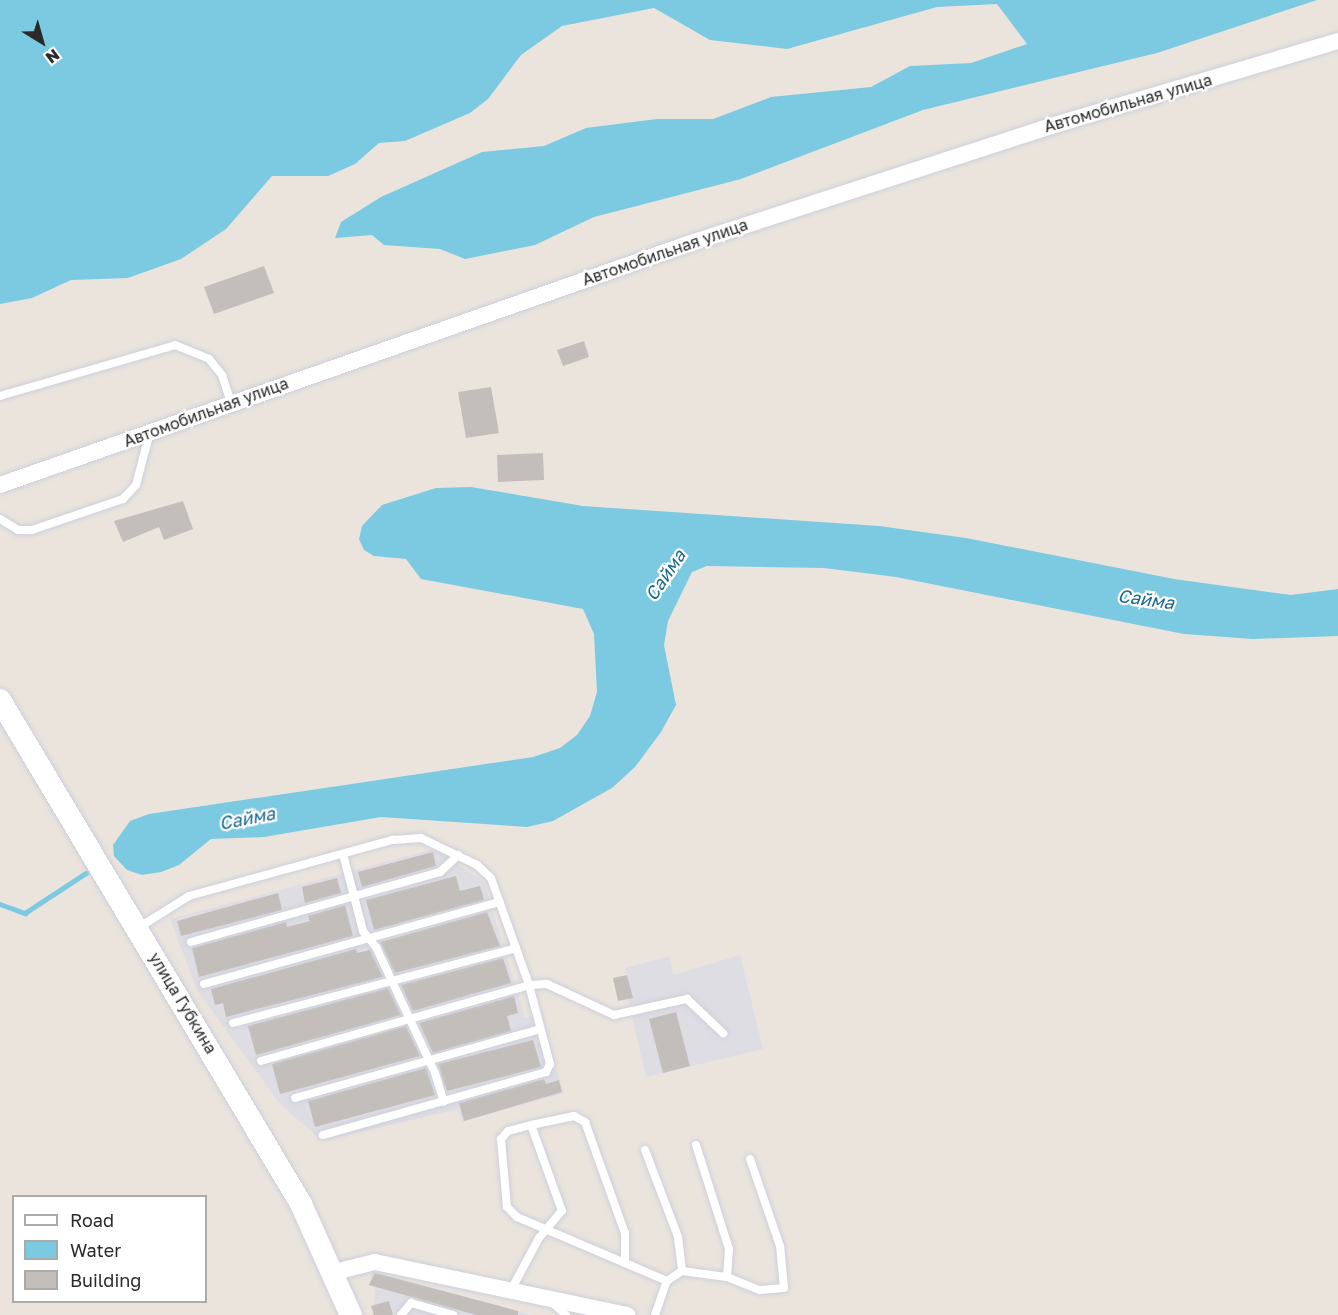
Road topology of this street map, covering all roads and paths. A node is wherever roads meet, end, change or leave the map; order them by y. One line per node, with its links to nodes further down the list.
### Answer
1 (1338, 41): 3 (street, Автомобильная улица)
2 (0, 396): 3 (lane)
3 (231, 403): 4 (street, Автомобильная улица)
4 (150, 432): 5 (street, Автомобильная улица); 6 (lane)
5 (0, 485)
6 (0, 519)
7 (0, 700): 8 (street, улица Губкина)
8 (7, 726): 13 (street, улица Губкина)
9 (343, 854): 10 (lane); 11 (lane); 13 (lane)
10 (458, 855): 11 (lane); 12 (lane)
11 (354, 896): 14 (lane); 15 (lane)
12 (500, 902): 14 (lane); 16 (lane)
13 (138, 928): 36 (street, улица Губкина)
14 (369, 938): 17 (lane); 18 (lane)
15 (191, 942)
16 (516, 948): 17 (lane); 19 (lane)
17 (390, 981): 20 (lane); 21 (lane)
18 (204, 984)
19 (529, 985): 20 (lane); 22 (lane); 23 (lane)
20 (409, 1021): 24 (lane); 25 (lane)
21 (233, 1023)
22 (537, 1030): 24 (lane); 27 (lane)
23 (723, 1033)
24 (427, 1060): 26 (lane); 27 (lane)
25 (261, 1061)
26 (295, 1098)
27 (444, 1102): 29 (lane)
28 (531, 1125): 33 (lane); 33 (lane); 34 (lane)
29 (322, 1136)
30 (696, 1145): 37 (lane)
31 (645, 1150): 35 (lane)
32 (750, 1160): 37 (lane)
33 (546, 1229): 34 (lane); 39 (lane)
34 (625, 1263): 38 (lane)
35 (682, 1270): 37 (lane); 38 (lane)
36 (334, 1272): 39 (street); 41 (street, улица Губкина)
37 (727, 1277)
38 (668, 1281): 46 (lane)
39 (510, 1294): 40 (street)
40 (550, 1301): 44 (lane); 45 (street)
41 (351, 1315)
42 (401, 1315): 43 (lane)
43 (453, 1315)
44 (566, 1315)
45 (627, 1315)
46 (655, 1315)

